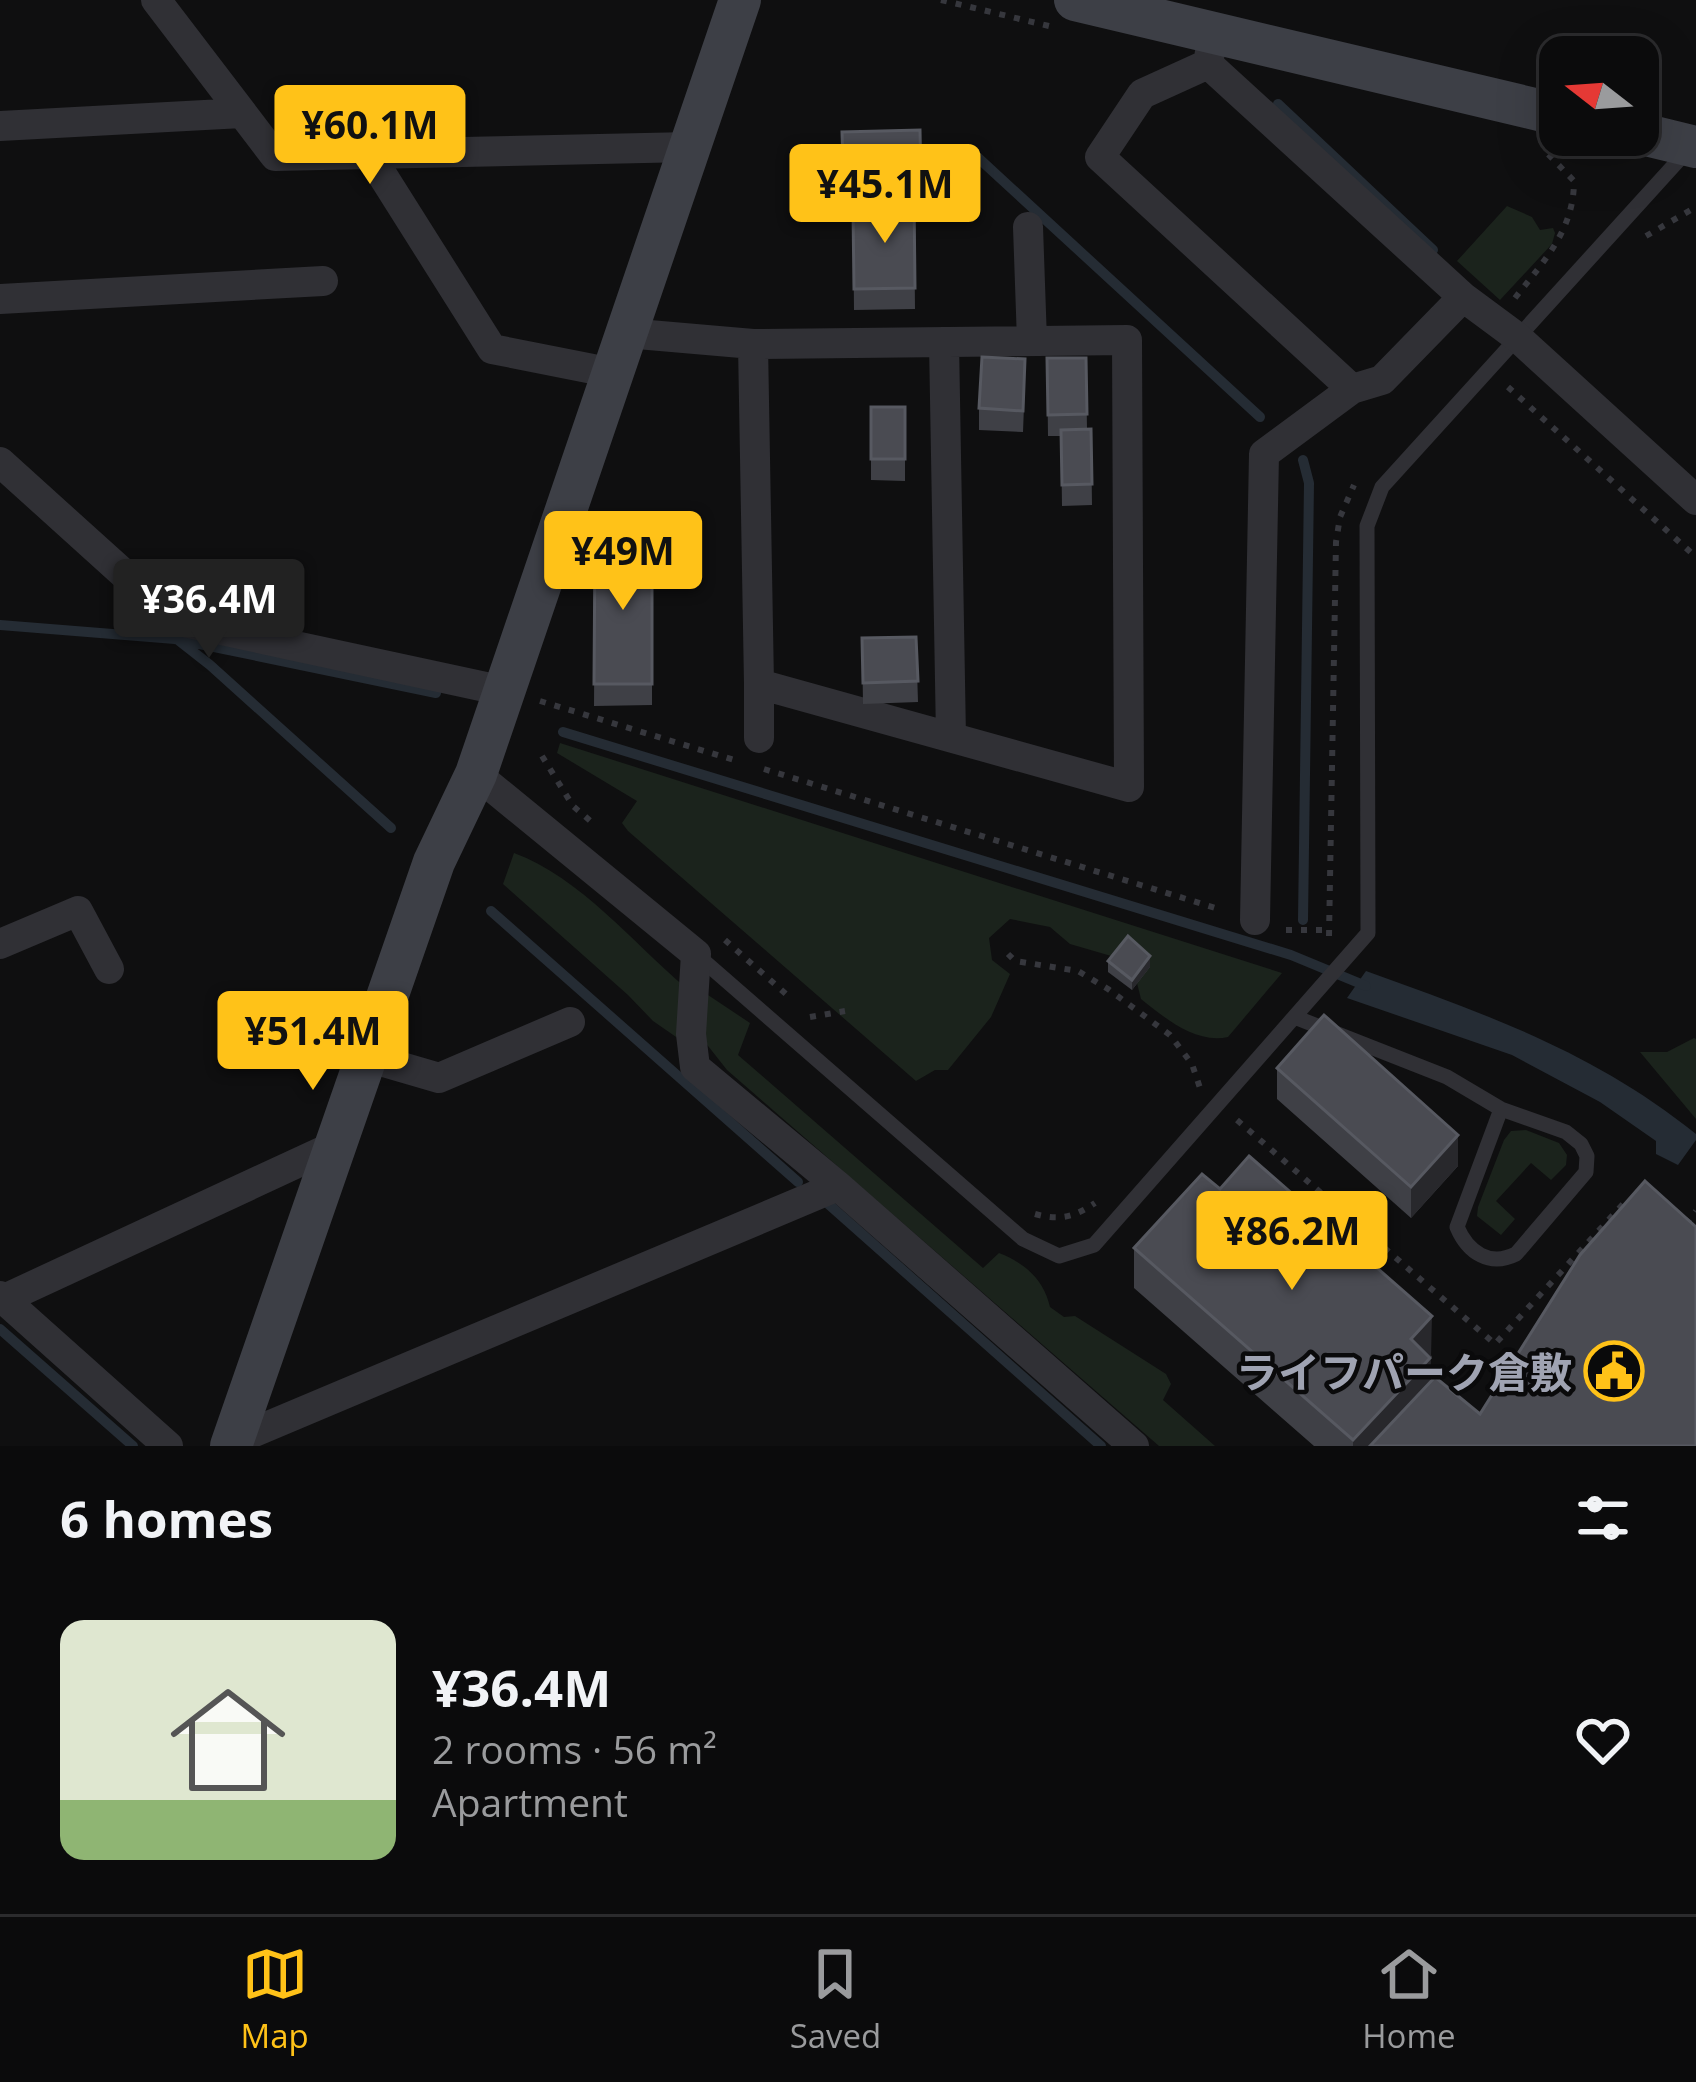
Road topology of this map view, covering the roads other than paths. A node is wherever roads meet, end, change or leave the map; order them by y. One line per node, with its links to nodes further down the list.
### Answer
1 (156, 0): 6 (street)
2 (740, 0): 10 (street)
3 (1091, 2): 4 (street)
4 (1210, 49): 5 (street); 14 (street); 22 (street)
5 (1539, 111)
6 (242, 112): 7 (street); 11 (street)
7 (0, 126)
8 (1659, 138): 9 (street)
9 (1694, 146): 16 (lane)
10 (690, 147): 11 (street); 17 (street)
11 (370, 154): 21 (street)
12 (1028, 227): 18 (street)
13 (323, 281): 15 (street)
14 (1463, 297): 16 (street); 22 (street)
15 (0, 298)
16 (1506, 329): 24 (street); 34 (lane)
17 (626, 333): 20 (street); 21 (street)
18 (1032, 341): 19 (street); 27 (street)
19 (944, 342): 20 (street); 27 (street)
20 (753, 344): 25 (street)
21 (613, 373): 26 (street)
22 (1352, 389): 30 (street)
23 (0, 462): 26 (street)
24 (1696, 500)
25 (759, 684): 27 (street); 28 (street)
26 (520, 695): 29 (street)
27 (951, 737)
28 (752, 756)
29 (476, 774): 31 (street); 36 (street)
30 (1255, 920)
31 (702, 940): 34 (lane); 39 (street)
32 (0, 944): 33 (street)
33 (109, 969)
34 (1297, 1018): 37 (lane)
35 (570, 1022): 36 (street)
36 (367, 1057): 38 (street)
37 (1502, 1109): 37 (lane)
38 (336, 1145): 40 (street); 41 (street)
39 (838, 1186): 41 (street); 43 (street)
40 (1, 1299): 42 (street)
41 (232, 1443)
42 (168, 1446)
43 (1134, 1446)

